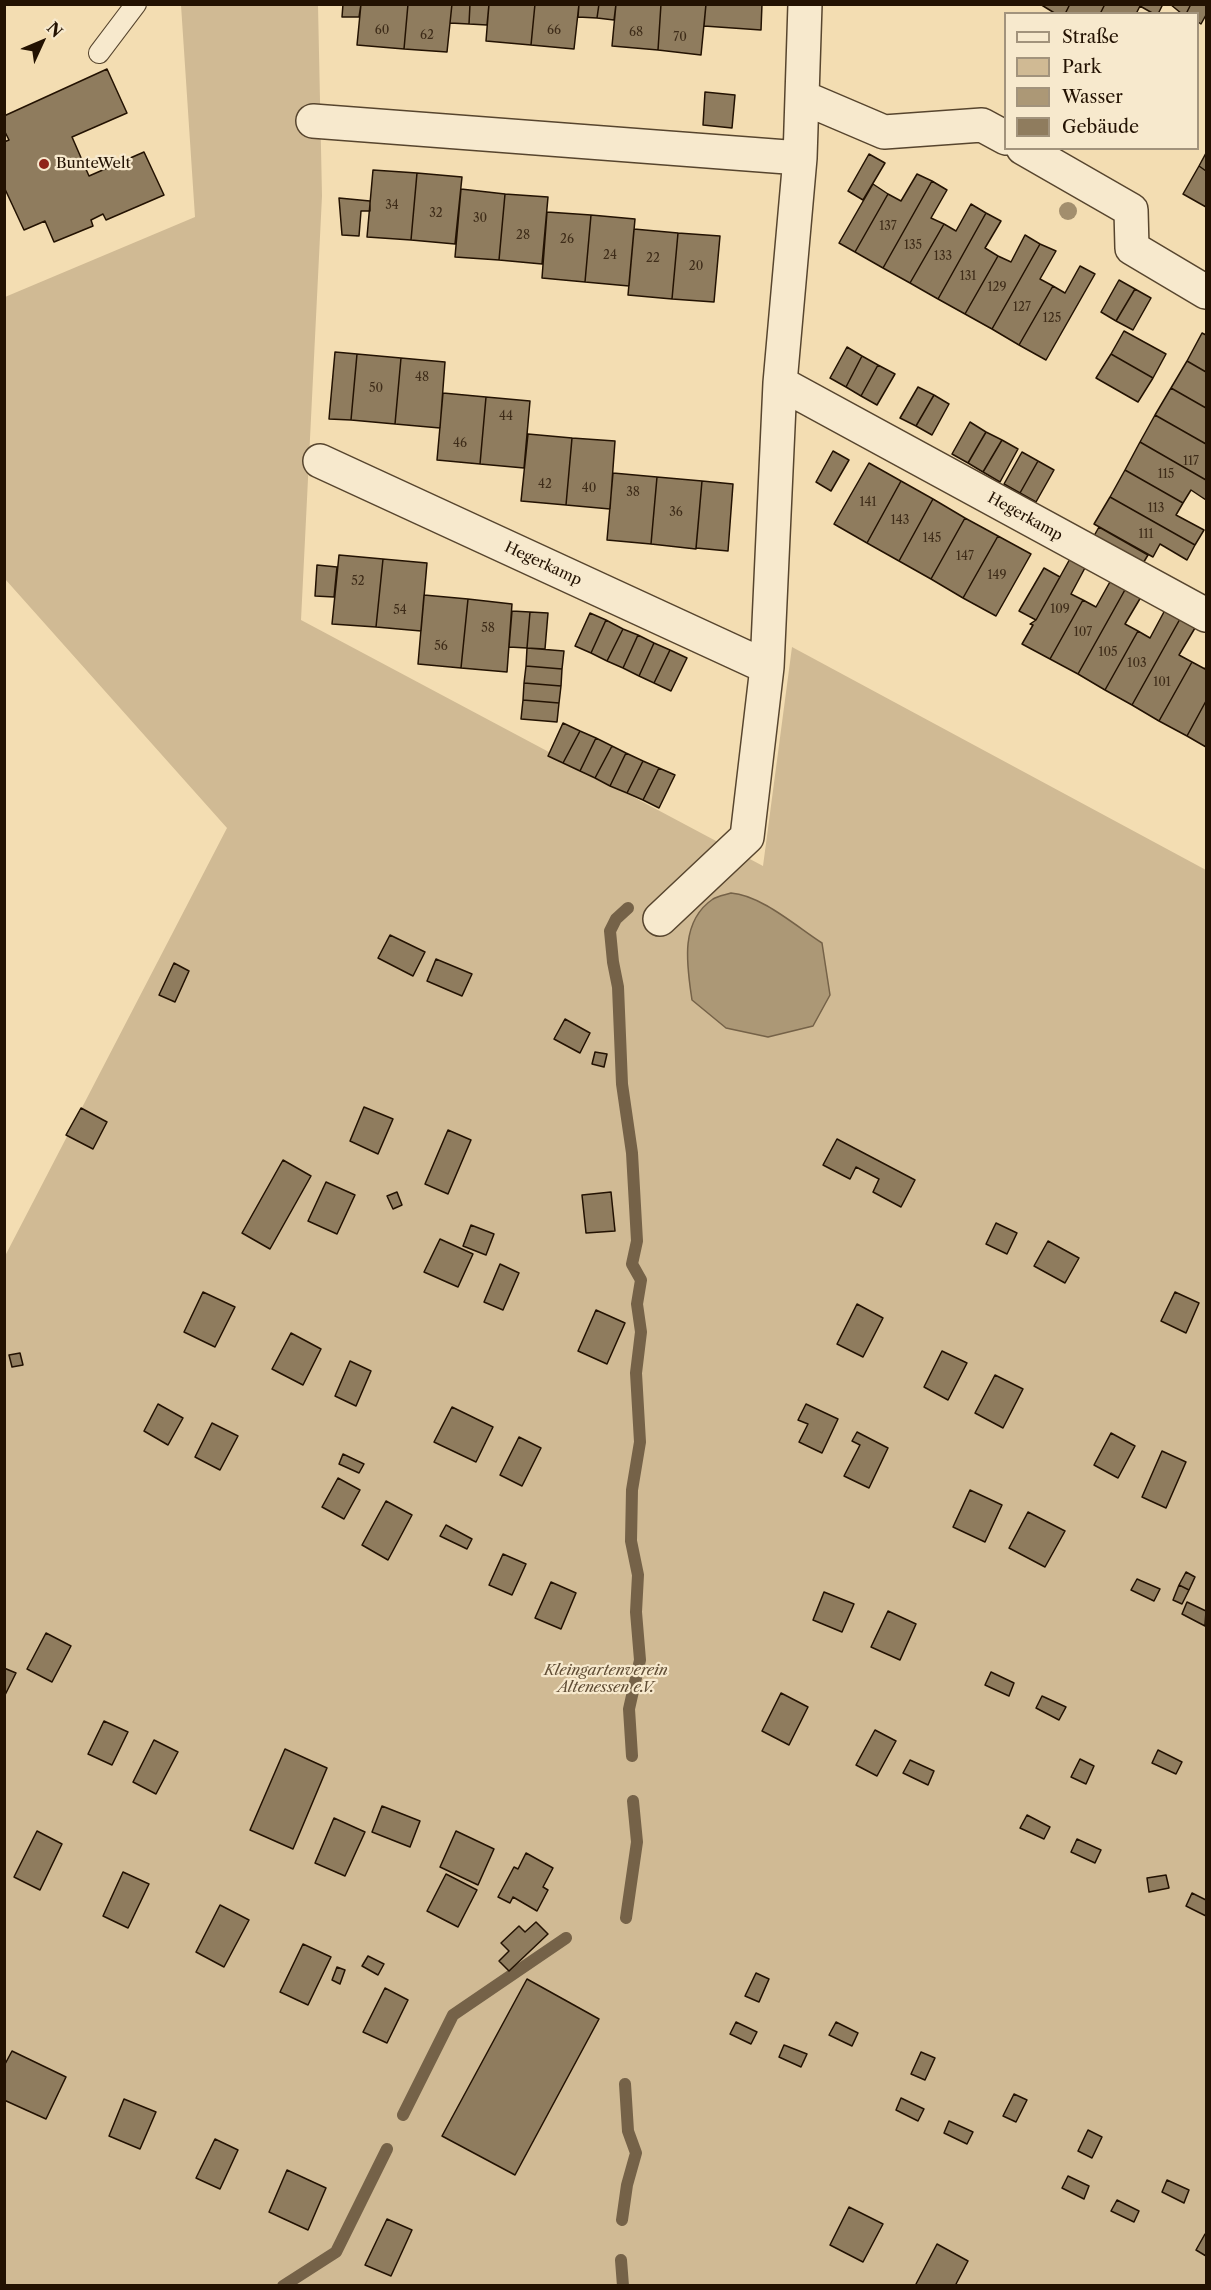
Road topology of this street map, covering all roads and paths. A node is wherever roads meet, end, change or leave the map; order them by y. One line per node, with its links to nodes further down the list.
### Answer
1 (136, 4): 3 (lane)
2 (805, 4): 4 (street)
3 (99, 53)
4 (802, 97): 6 (street); 8 (street)
5 (313, 121): 8 (street)
6 (1004, 137)
7 (1026, 150): 9 (street)
8 (800, 158): 10 (street)
9 (1206, 292)
10 (780, 383): 12 (street, Hegerkamp); 13 (street)
11 (320, 461): 13 (street, Hegerkamp)
12 (1206, 615)
13 (767, 667): 14 (street)
14 (660, 919)

